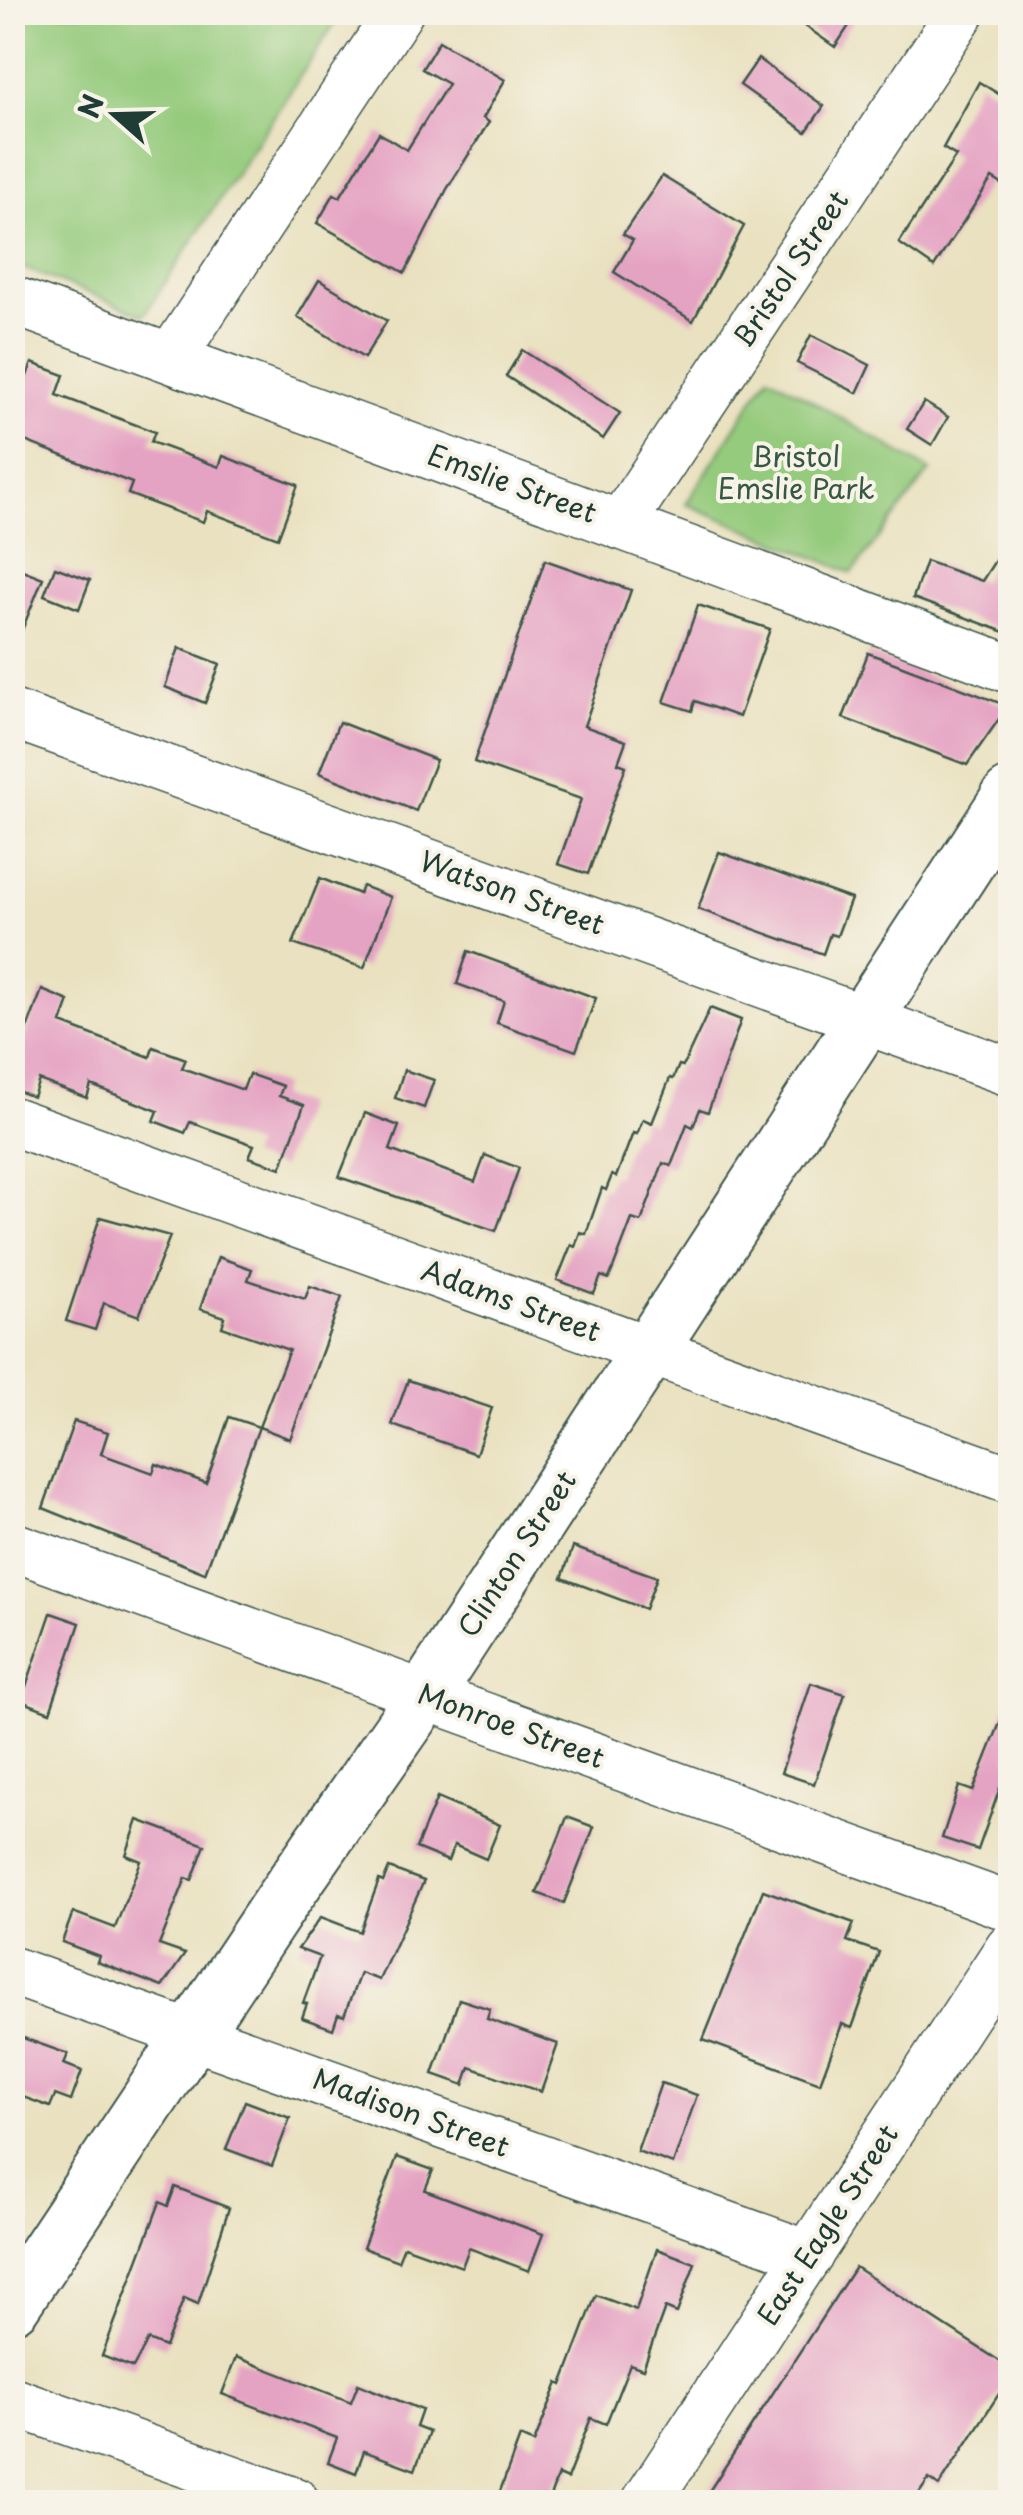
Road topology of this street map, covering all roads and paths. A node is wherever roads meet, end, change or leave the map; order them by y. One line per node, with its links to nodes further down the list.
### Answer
1 (399, 12): 4 (street)
2 (961, 12): 5 (street, Bristol Street)
3 (12, 300): 4 (street, Emslie Street)
4 (171, 358): 5 (street, Emslie Street)
5 (620, 524): 6 (street, Emslie Street)
6 (1010, 669)
7 (12, 714): 9 (street, Watson Street)
8 (1010, 796): 9 (main road, Clinton Street)
9 (863, 1019): 10 (street, Watson Street); 12 (main road, Clinton Street)
10 (1010, 1072)
11 (12, 1121): 12 (street, Adams Street)
12 (650, 1350): 13 (street, Adams Street); 15 (main road, Clinton Street)
13 (1010, 1480)
14 (12, 1546): 15 (street, Monroe Street)
15 (425, 1695): 16 (street, Monroe Street); 19 (main road, Clinton Street)
16 (1010, 1907)
17 (1010, 1948): 20 (street, East Eagle Street)
18 (12, 1971): 19 (street, Madison Street)
19 (192, 2035): 20 (street, Madison Street); 21 (main road, Clinton Street)
20 (808, 2255): 24 (street, East Eagle Street)
21 (12, 2305)
22 (12, 2401): 23 (street)
23 (296, 2502)
24 (646, 2502)

